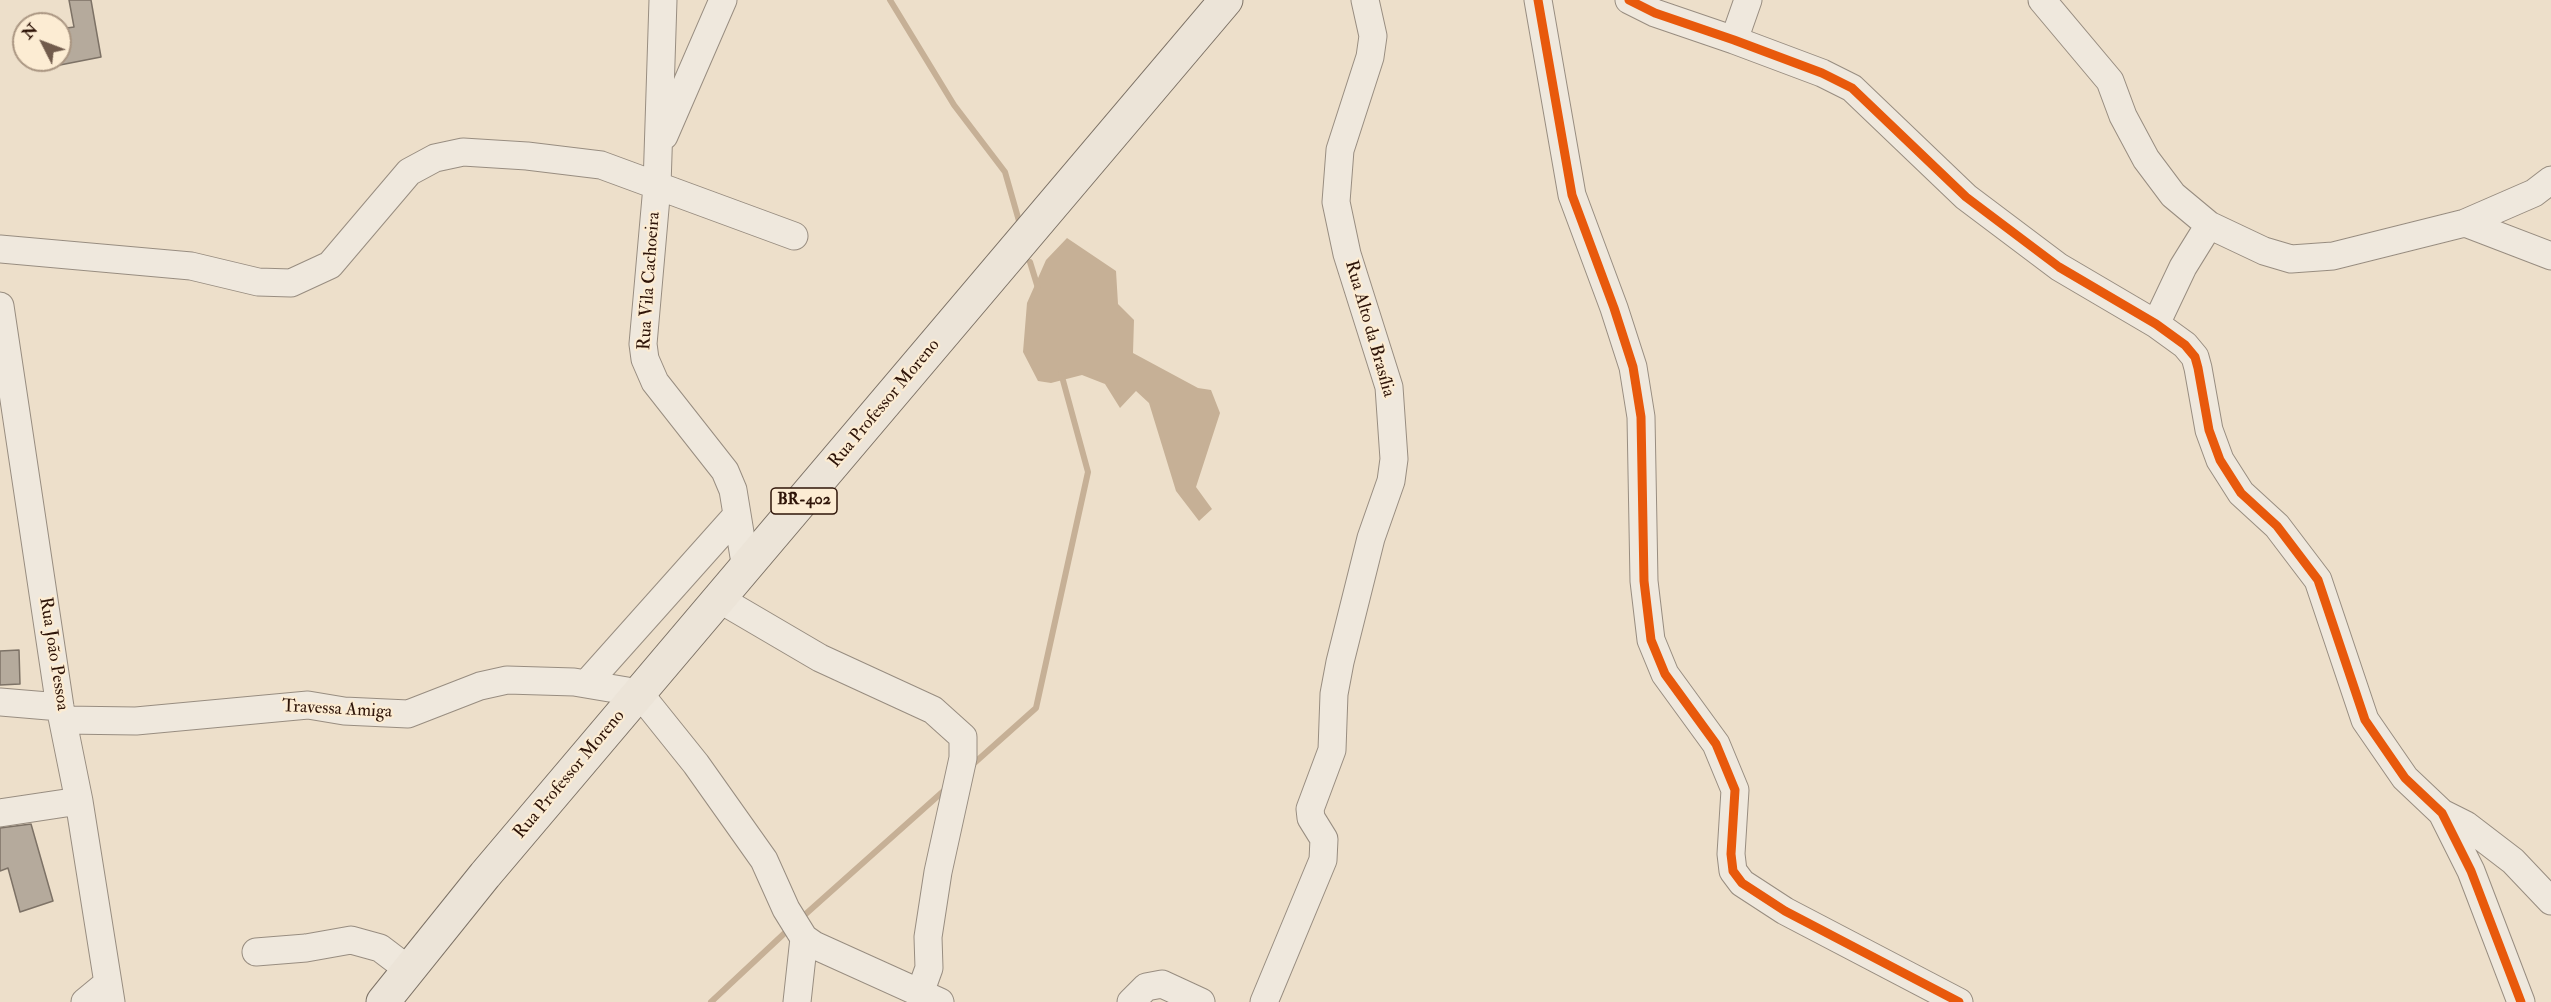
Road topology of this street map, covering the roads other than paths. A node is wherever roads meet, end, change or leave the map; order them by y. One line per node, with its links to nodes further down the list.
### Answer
1 (663, 0): 10 (street, Rua Vila Cachoeira)
2 (1226, 0): 22 (highway, Rua Professor Moreno / BR-402)
3 (1365, 0): 42 (street, Rua Alto da Brasília)
4 (1538, 0): 43 (street)
5 (1629, 0): 9 (street)
6 (1748, 0): 9 (street)
7 (2042, 0): 14 (street)
8 (718, 1): 10 (street)
9 (1734, 40): 19 (street)
10 (659, 148): 12 (street, Rua Vila Cachoeira)
11 (2551, 180): 13 (street)
12 (657, 186): 15 (street); 16 (street); 21 (street, Rua Vila Cachoeira)
13 (2465, 223): 14 (street); 17 (street)
14 (2209, 225): 19 (street)
15 (794, 236)
16 (0, 249)
17 (2551, 256)
18 (0, 306): 20 (street, Rua João Pessoa)
19 (2156, 324): 30 (street)
20 (9, 426): 27 (street, Rua João Pessoa)
21 (737, 515): 22 (street, Rua Vila Cachoeira); 24 (street)
22 (746, 569): 23 (highway, Rua Professor Moreno / BR-402)
23 (720, 600): 25 (highway, Rua Professor Moreno / BR-402); 36 (street)
24 (587, 683): 25 (street, Travessa Amiga); 27 (street, Travessa Amiga)
25 (639, 693): 32 (street); 34 (highway, Rua Professor Moreno / BR-402)
26 (0, 702): 27 (street, Travessa Amiga)
27 (62, 713): 28 (street, Rua João Pessoa)
28 (79, 801): 29 (street); 35 (street, Rua João Pessoa)
29 (0, 813)
30 (2442, 813): 31 (street); 44 (street)
31 (2551, 901)
32 (804, 938): 36 (street); 39 (street)
33 (256, 952): 34 (street)
34 (409, 970): 38 (highway, Rua Professor Moreno / BR-402)
35 (109, 992): 37 (street)
36 (930, 998)
37 (85, 1002)
38 (383, 1002)
39 (797, 1002)
40 (1131, 1002): 41 (street)
41 (1201, 1002)
42 (1264, 1002)
43 (1957, 1002)
44 (2522, 1002)

